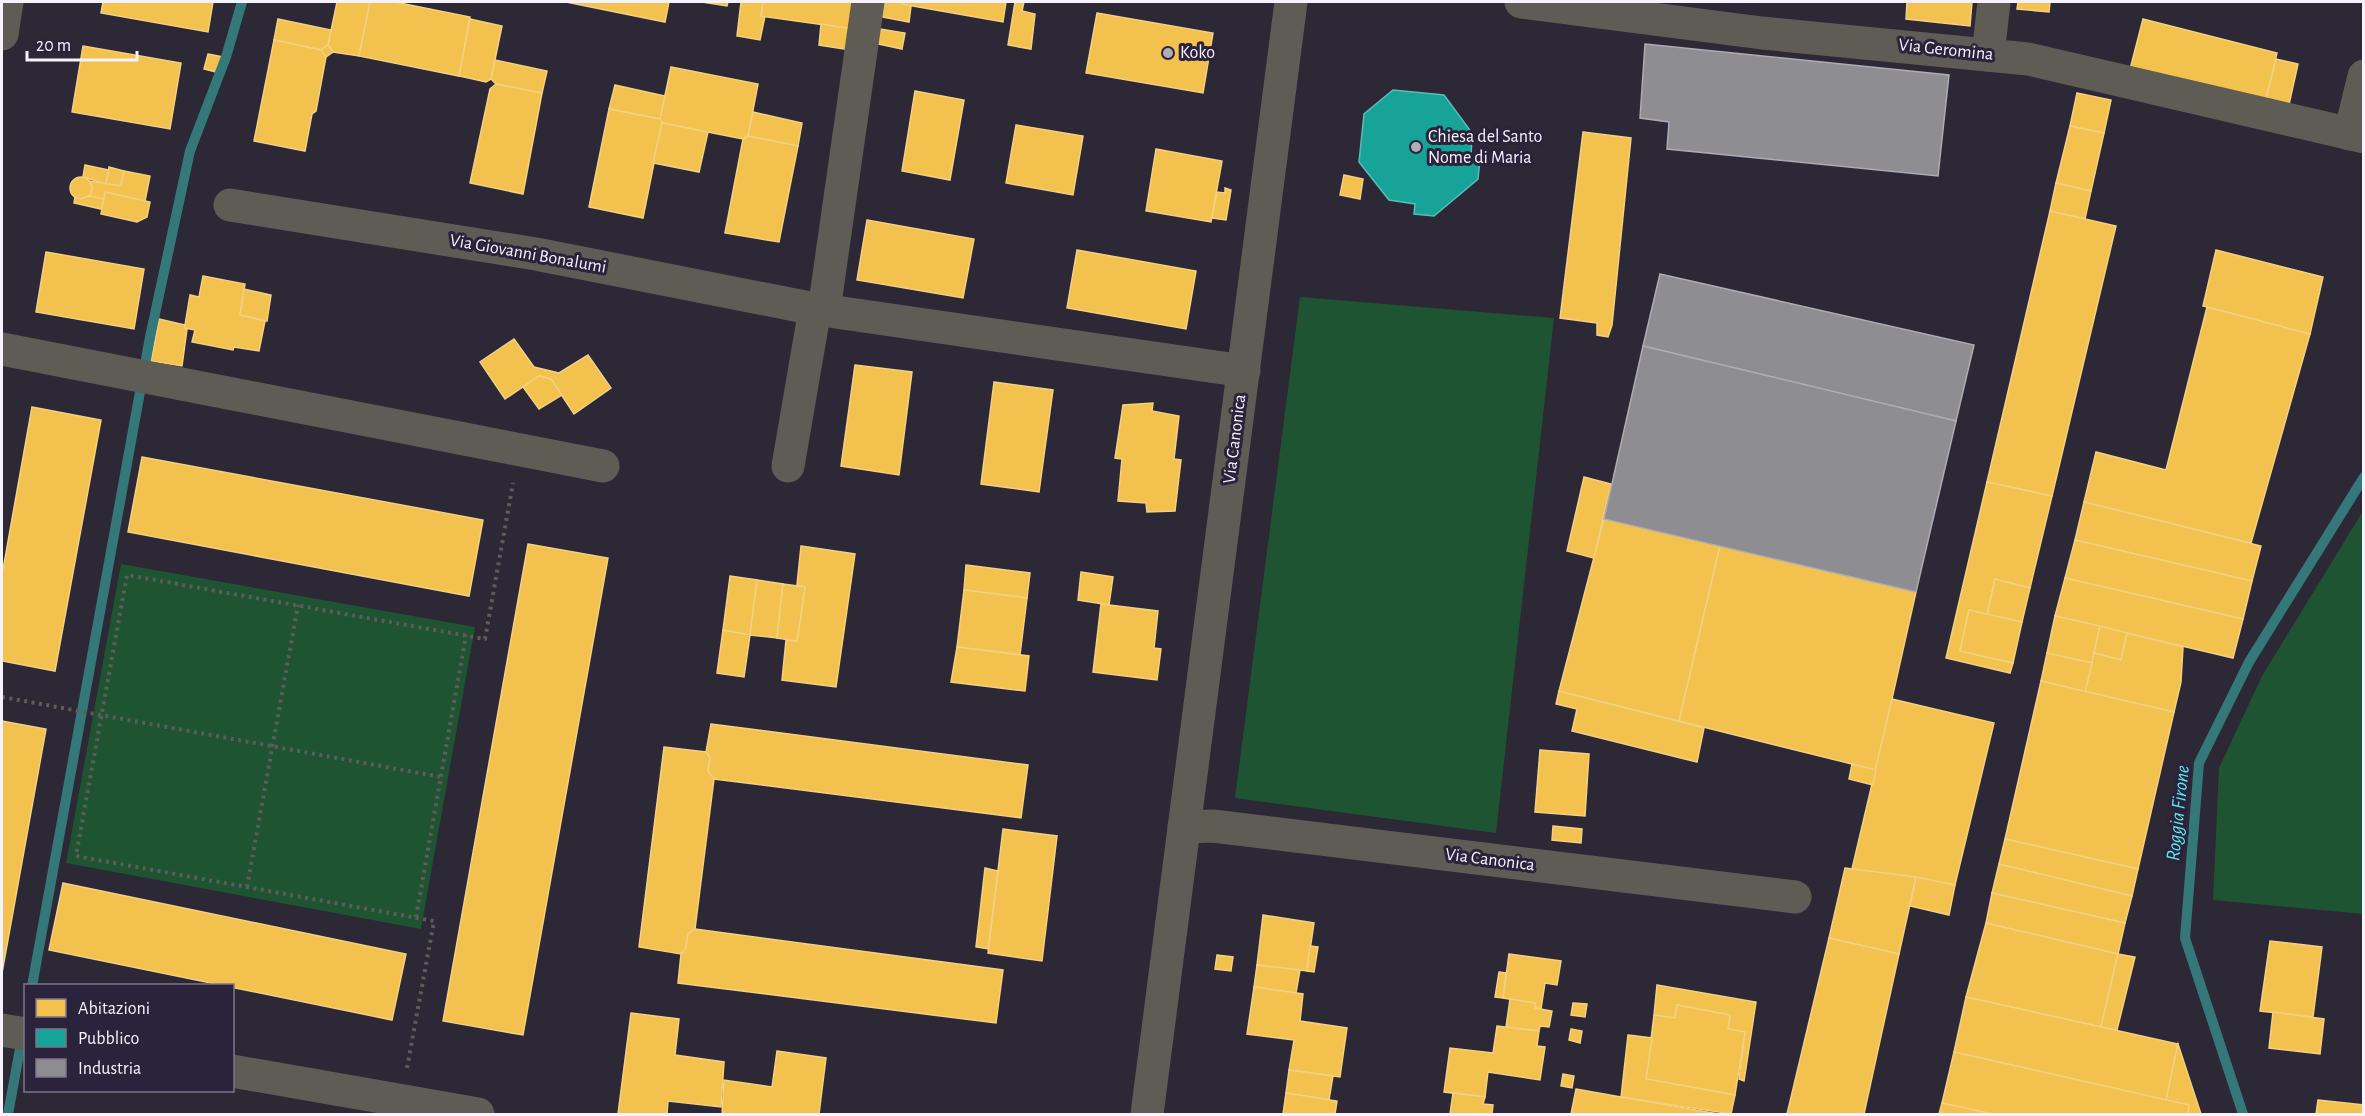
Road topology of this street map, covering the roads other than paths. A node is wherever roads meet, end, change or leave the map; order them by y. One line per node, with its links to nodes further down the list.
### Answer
1 (7, 2): 6 (street)
2 (868, 2): 11 (street)
3 (1521, 2): 7 (street, Via Geromina)
4 (1994, 2): 7 (street)
5 (1298, 3): 13 (street, Via Canonica)
6 (2, 34)
7 (1989, 55): 9 (street, Via Geromina)
8 (2364, 76): 9 (street)
9 (2357, 135)
10 (230, 205): 11 (street, Via Giovanni Bonalumi)
11 (819, 310): 13 (street, Via Canonica); 15 (street)
12 (2, 349): 14 (street)
13 (1244, 371): 16 (street, Via Canonica)
14 (603, 466)
15 (788, 466)
16 (1185, 827): 17 (street, Via Canonica); 22 (street, Via Canonica)
17 (1795, 897)
18 (2, 1030): 19 (street)
19 (24, 1034)
20 (234, 1071): 21 (street)
21 (478, 1114)
22 (1147, 1114)

